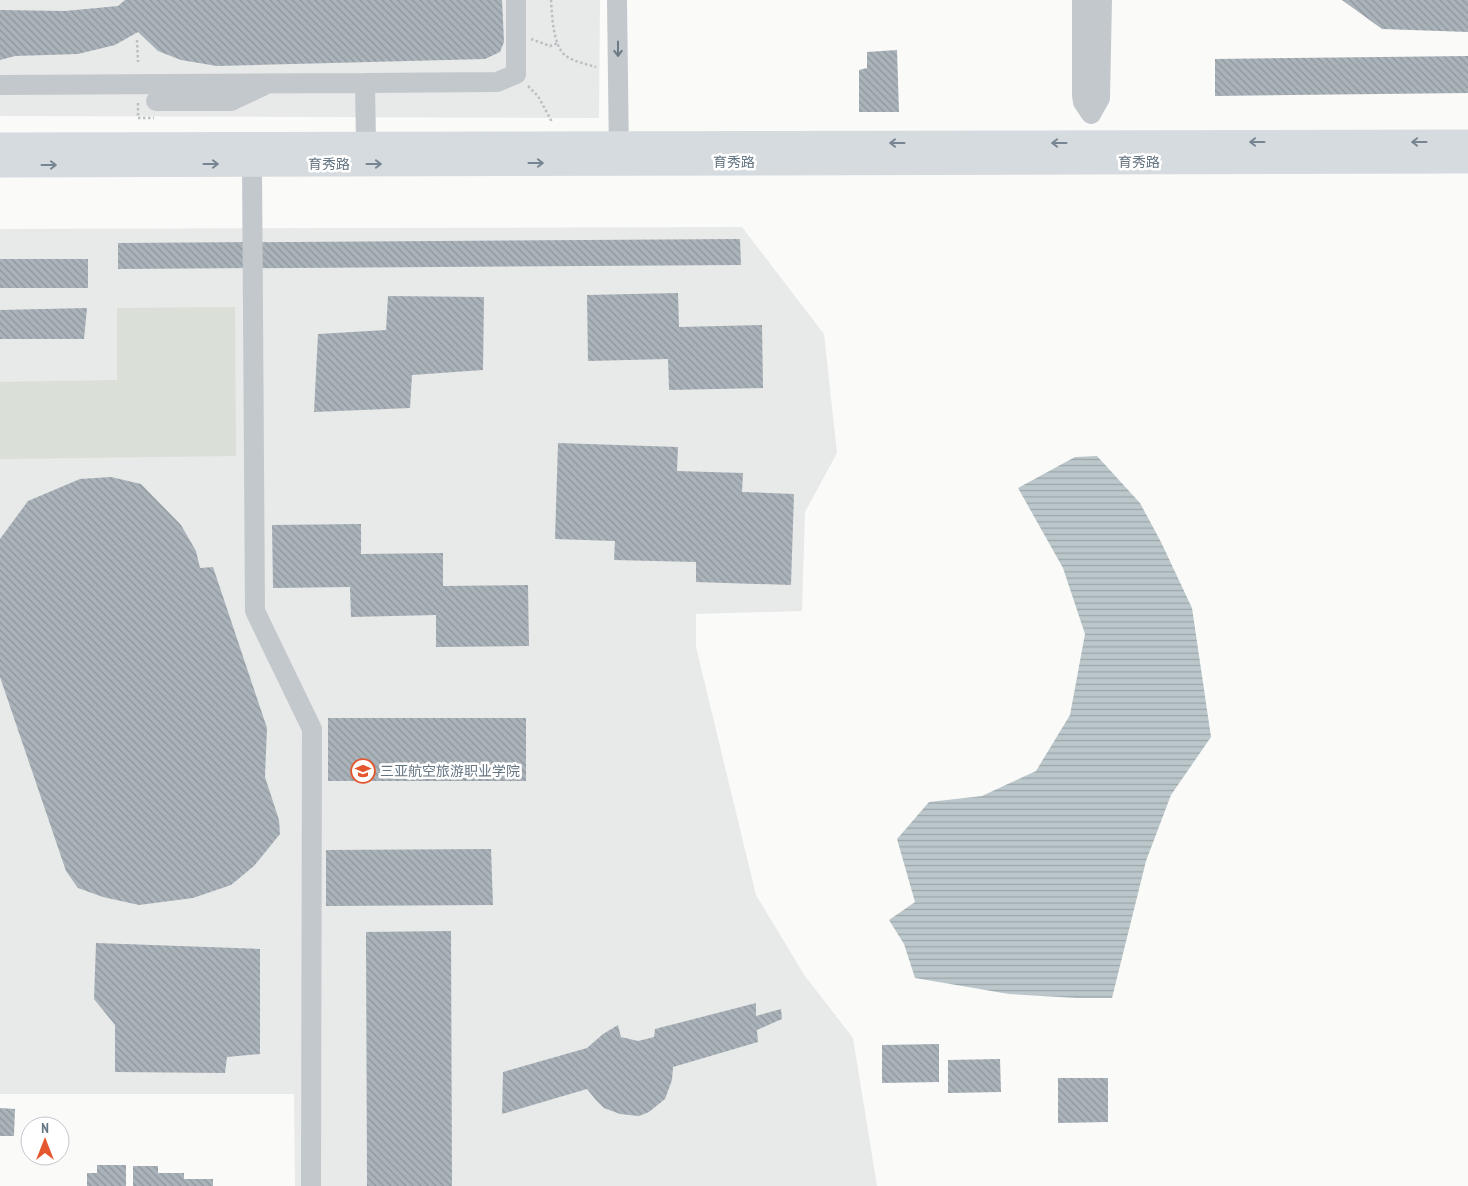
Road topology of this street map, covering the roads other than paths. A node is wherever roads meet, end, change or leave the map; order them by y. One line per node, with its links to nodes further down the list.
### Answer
1 (516, 0): 6 (street)
2 (617, 0): 15 (street, one-way to 15)
3 (1082, 0): 10 (street)
4 (1092, 0): 10 (street)
5 (1102, 0): 10 (street)
6 (365, 83): 7 (street); 12 (street)
7 (268, 84): 8 (street); 9 (street)
8 (0, 85)
9 (156, 101)
10 (1091, 114): 14 (street)
11 (1468, 142): 14 (main road, 育秀路, one-way to 14)
12 (366, 144): 13 (main road, 育秀路); 15 (main road, 育秀路)
13 (0, 145)
14 (1084, 152): 15 (main road, 育秀路); 16 (main road, 育秀路)
15 (619, 153): 17 (main road, 育秀路, one-way to 15)
16 (1468, 161)
17 (252, 164): 18 (main road, 育秀路, one-way to 17); 19 (street)
18 (0, 165)
19 (311, 1186)

